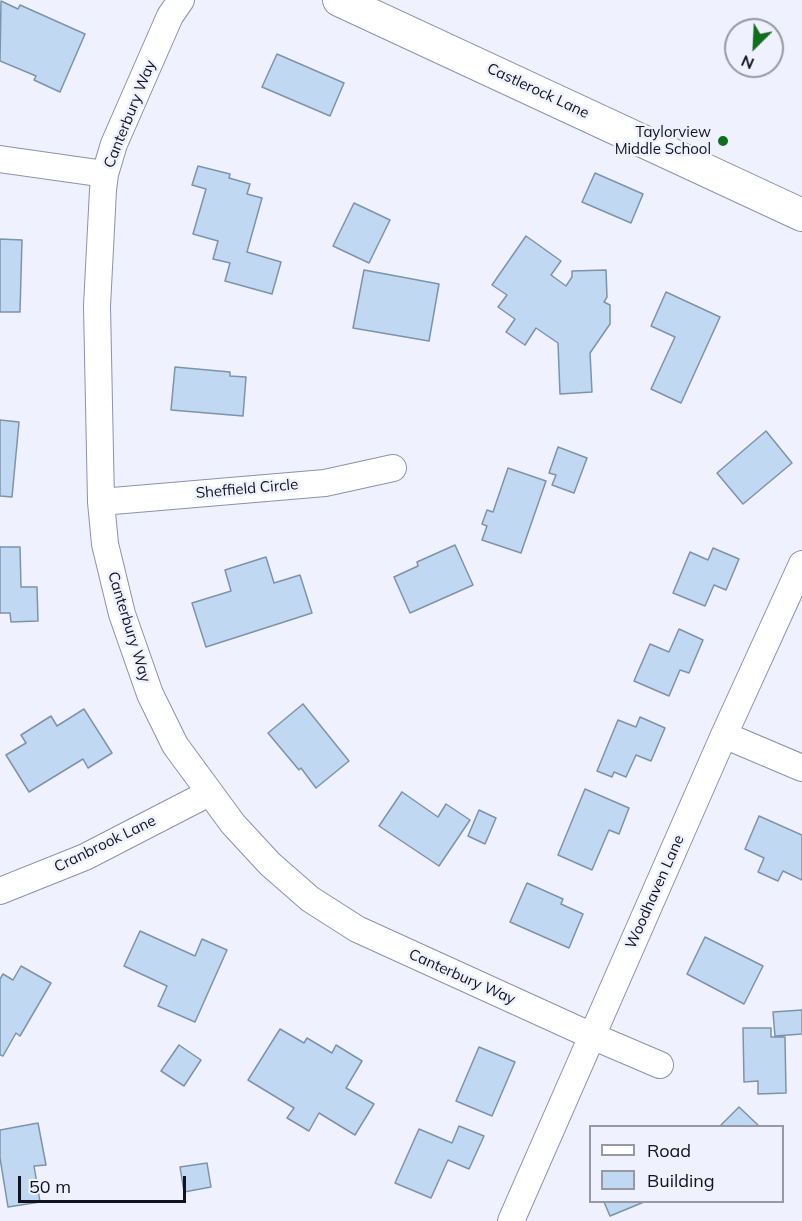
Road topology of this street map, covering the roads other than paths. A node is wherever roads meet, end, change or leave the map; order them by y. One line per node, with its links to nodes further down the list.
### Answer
1 (181, 0): 4 (street, Canterbury Way)
2 (339, 0): 5 (street, Castlerock Lane)
3 (0, 159): 4 (street)
4 (105, 174): 7 (street, Canterbury Way)
5 (802, 215)
6 (393, 468): 7 (street, Sheffield Circle)
7 (101, 502): 11 (street, Canterbury Way)
8 (802, 564): 9 (street, Woodhaven Lane)
9 (724, 735): 10 (street); 13 (street, Woodhaven Lane)
10 (802, 768)
11 (209, 793): 12 (street, Cranbrook Lane); 13 (street, Canterbury Way)
12 (0, 891)
13 (592, 1036): 14 (street, Canterbury Way); 15 (street, Woodhaven Lane)
14 (660, 1065)
15 (511, 1221)

